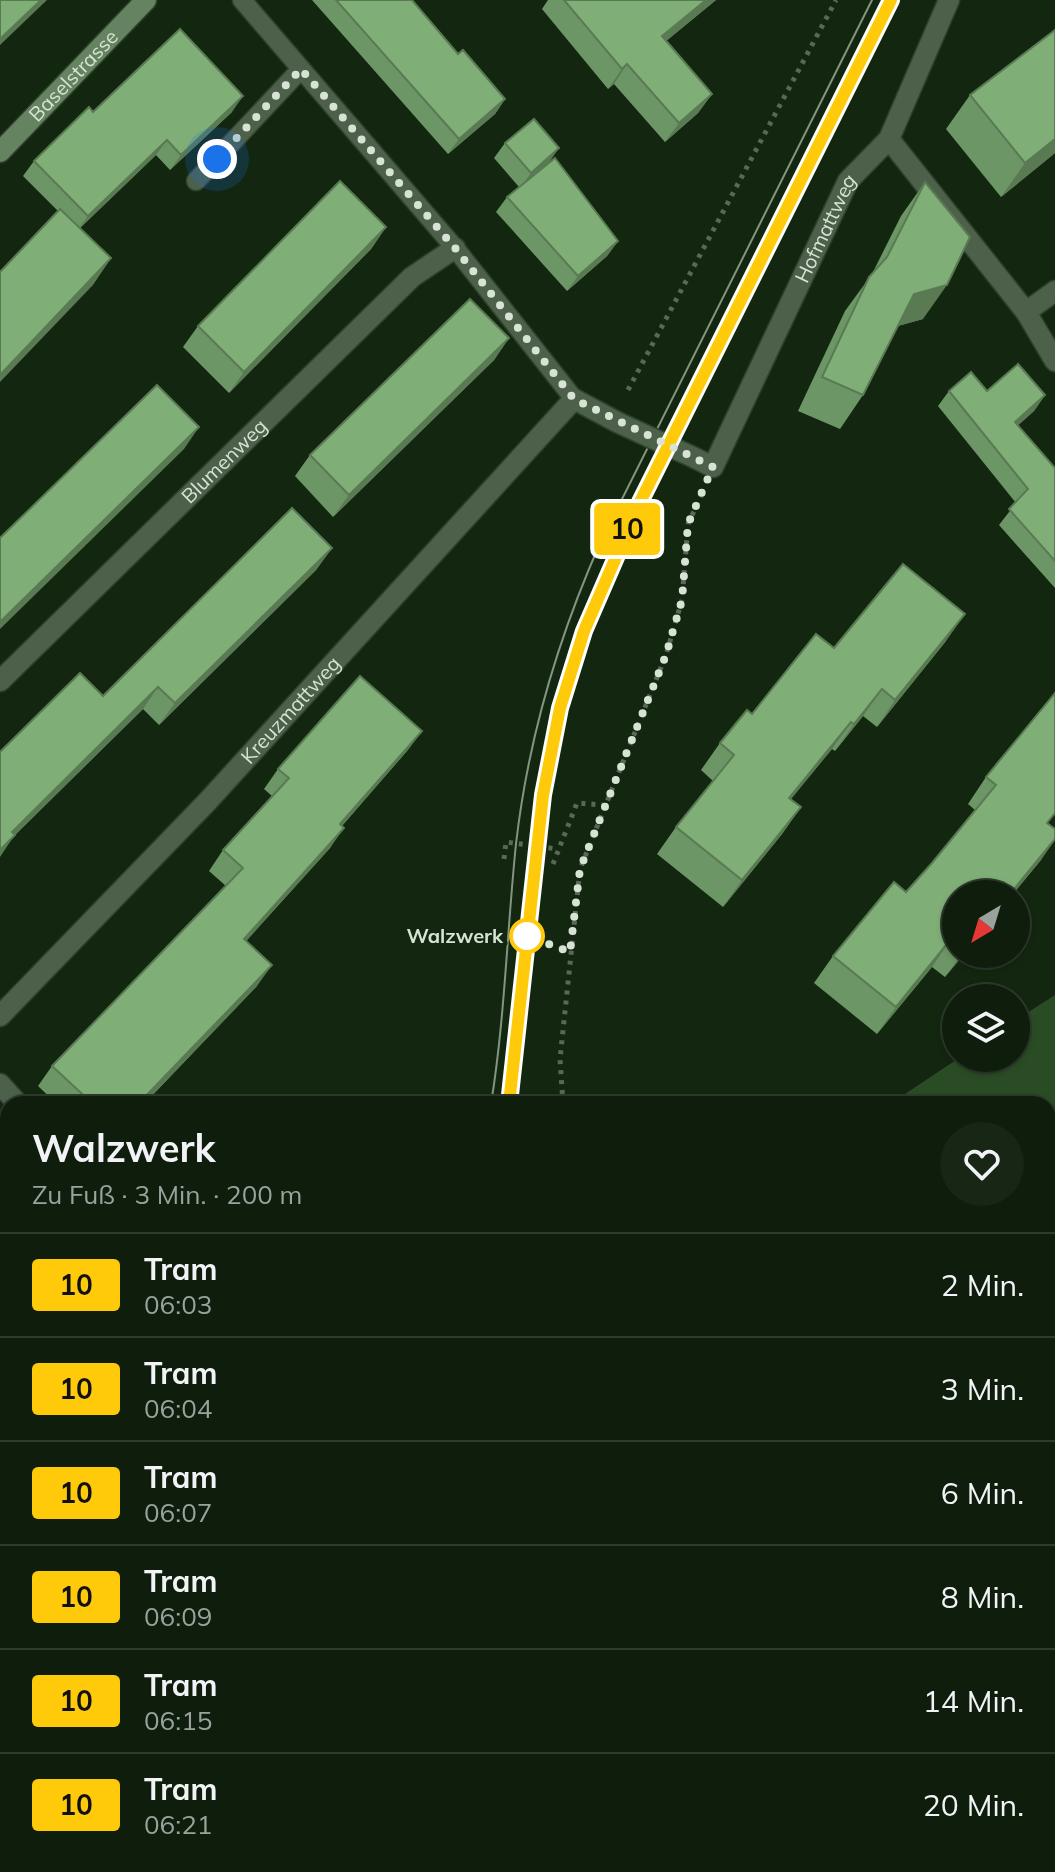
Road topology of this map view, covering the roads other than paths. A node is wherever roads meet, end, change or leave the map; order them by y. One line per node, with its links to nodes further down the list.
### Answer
1 (146, 0): 6 (main road, Baselstrasse)
2 (242, 0): 4 (lane)
3 (949, 0): 5 (street, Hofmattweg)
4 (301, 69): 7 (lane); 8 (lane)
5 (889, 139): 10 (street); 12 (street, Hofmattweg, bridge)
6 (0, 152)
7 (196, 181)
8 (455, 248): 12 (lane); 13 (street, Blumenweg)
9 (1055, 291): 10 (street)
10 (1026, 312): 11 (street)
11 (1055, 361)
12 (574, 399): 14 (street, Kreuzmattweg)
13 (0, 681)
14 (0, 1016)

